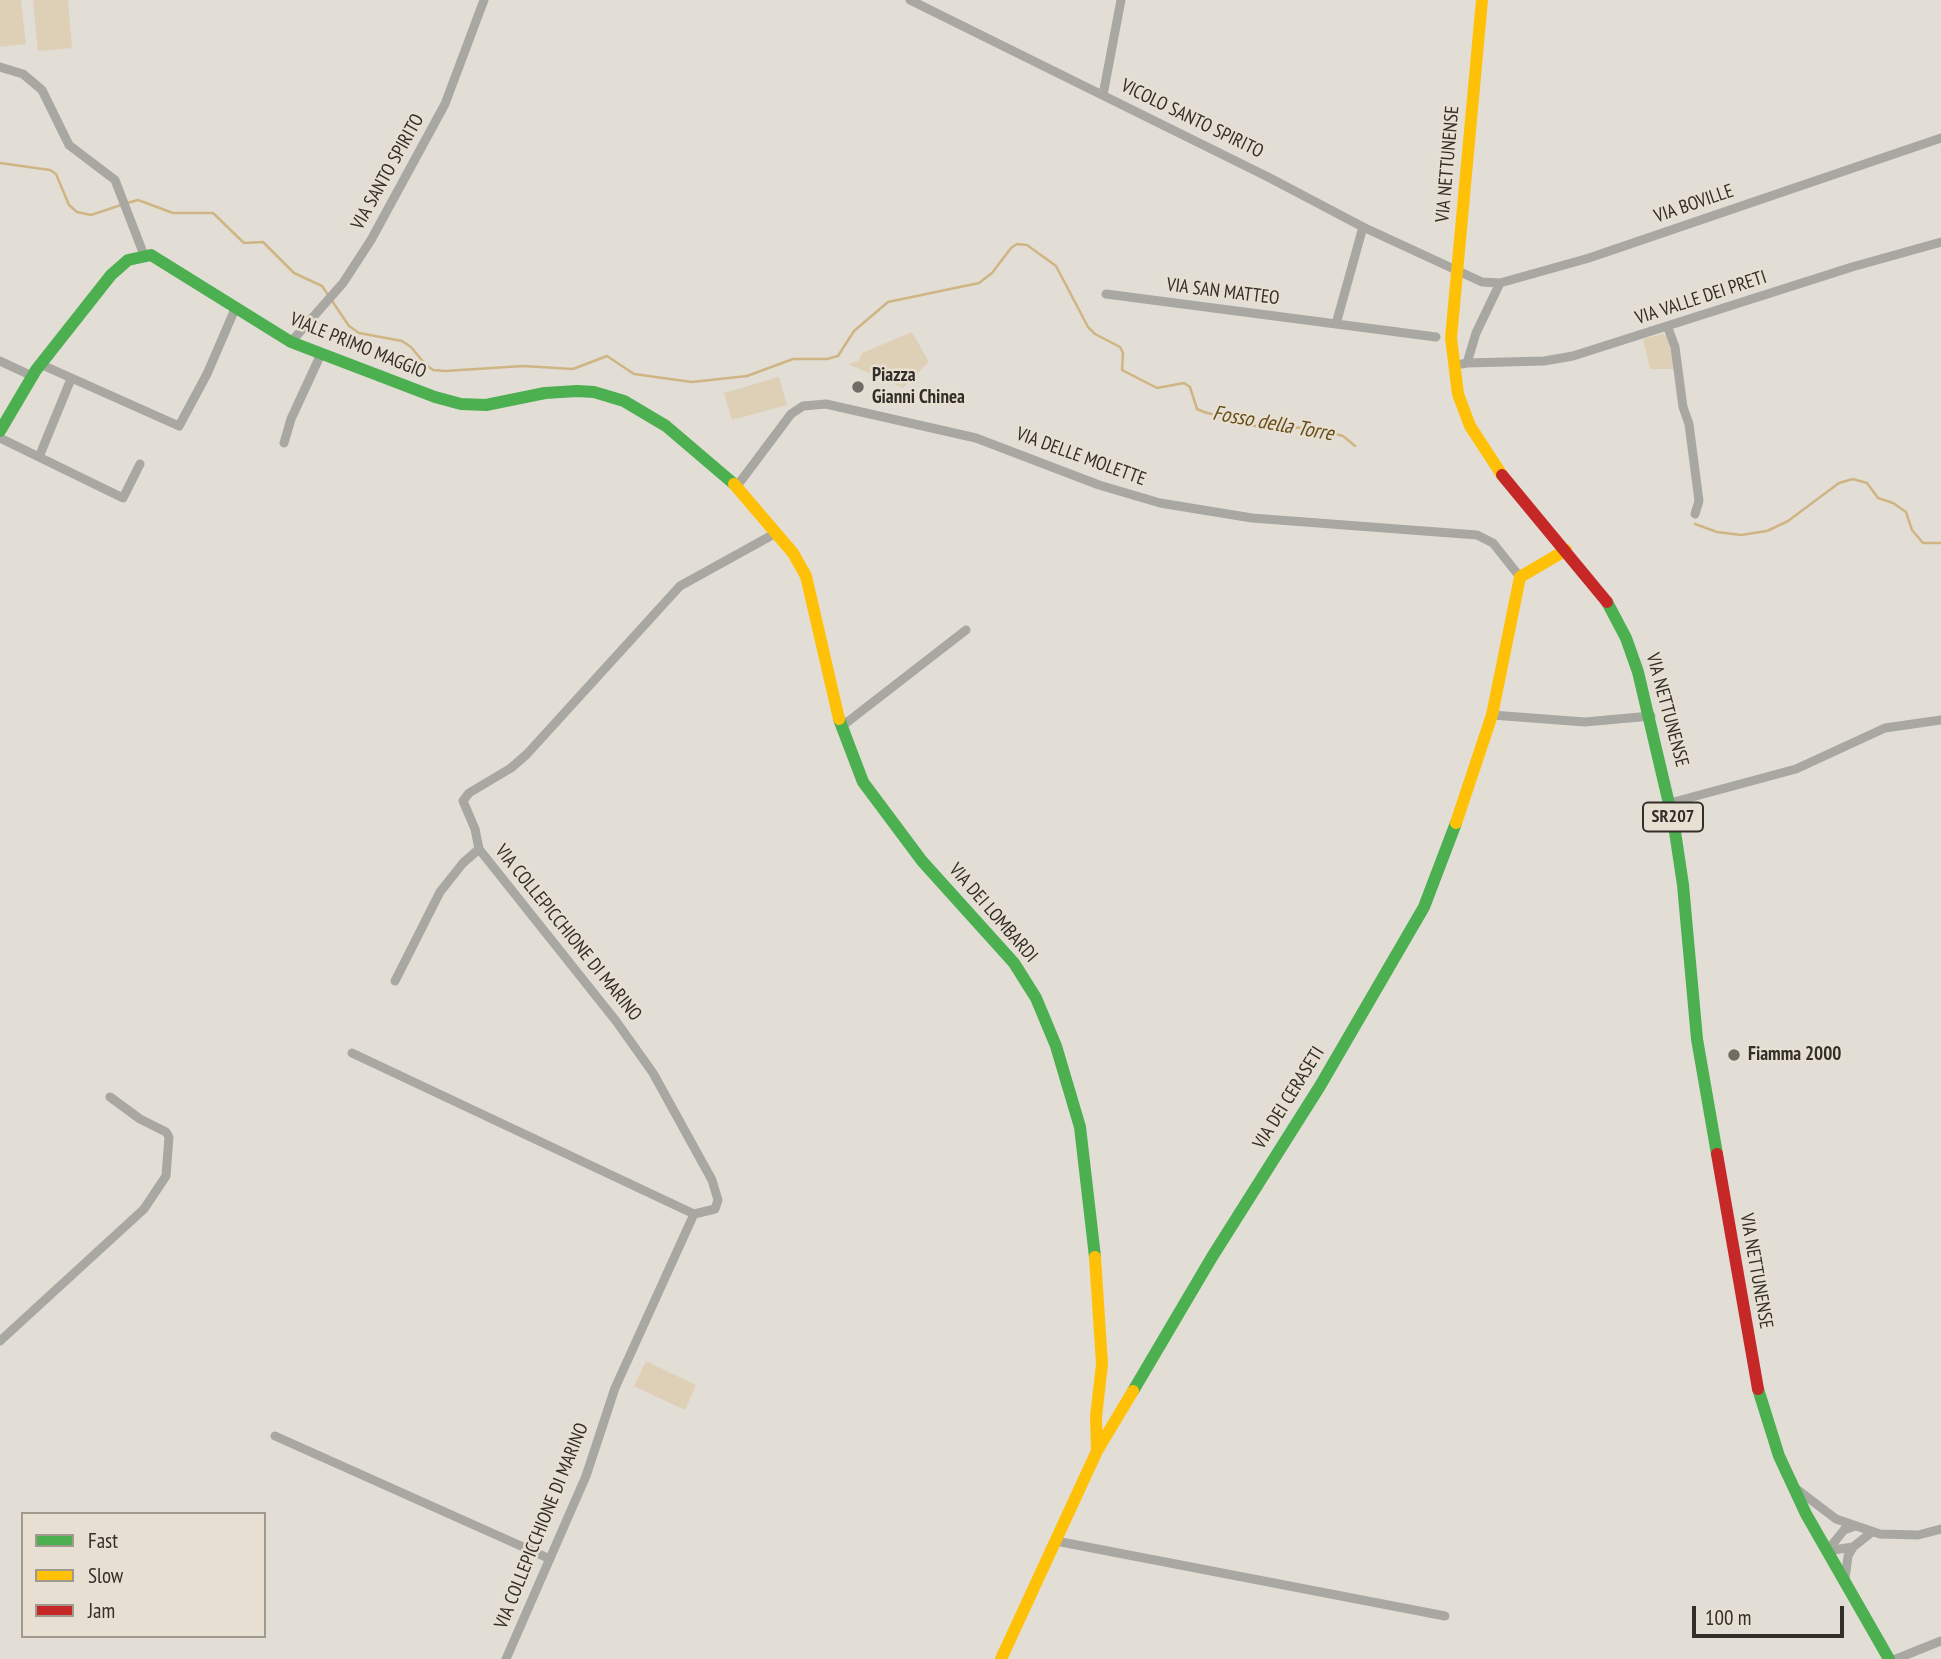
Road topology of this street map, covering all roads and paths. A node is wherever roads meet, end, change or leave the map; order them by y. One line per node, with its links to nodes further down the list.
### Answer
1 (484, 0): 18 (street, VIA SANTO SPIRITO)
2 (910, 0): 6 (street, VICOLO SANTO SPIRITO)
3 (1121, 0): 6 (street)
4 (1482, 0): 11 (street, VIA NETTUNENSE / SR207)
5 (0, 66): 10 (street)
6 (1103, 95): 8 (street, VICOLO SANTO SPIRITO)
7 (1941, 138): 12 (street, VIA BOVILLE)
8 (1363, 227): 11 (street, VICOLO SANTO SPIRITO); 15 (street)
9 (1941, 242): 16 (street, VIA VALLE DEI PRETI)
10 (144, 256): 14 (street, VIALE PRIMO MAGGIO); 22 (street)
11 (1458, 271): 12 (street, VIA BOVILLE); 23 (street, VIA NETTUNENSE / SR207)
12 (1500, 283): 21 (street)
13 (1106, 294): 15 (street, VIA SAN MATTEO)
14 (235, 309): 18 (street, VIALE PRIMO MAGGIO); 25 (street)
15 (1336, 324): 17 (street, VIA SAN MATTEO)
16 (1668, 328): 21 (street, VIA VALLE DEI PRETI); 32 (street)
17 (1436, 337)
18 (291, 342): 19 (street, VIALE PRIMO MAGGIO)
19 (321, 354): 28 (street); 31 (street, VIALE PRIMO MAGGIO)
20 (0, 361): 24 (street)
21 (1467, 363): 23 (street, VIA VALLE DEI PRETI)
22 (40, 365): 24 (street); 25 (street)
23 (1453, 366): 34 (street, VIA NETTUNENSE / SR207)
24 (32, 376): 26 (street)
25 (71, 379): 29 (street)
26 (0, 431)
27 (0, 438): 29 (street)
28 (284, 443)
29 (39, 457): 30 (street)
30 (140, 464)
31 (737, 486): 33 (street, VIA DEI LOMBARDI); 35 (street, VIA DELLE MOLETTE)
32 (1695, 514)
33 (776, 533): 40 (street, VIA DEI LOMBARDI); 42 (street, VIA COLLEPICCHIONE DI MARINO)
34 (1566, 550): 35 (street); 38 (street, VIA NETTUNENSE / SR207)
35 (1520, 577): 37 (street, VIA DEI CERASETI)
36 (966, 630): 40 (street)
37 (1492, 715): 38 (street); 49 (street, VIA DEI CERASETI)
38 (1651, 716): 41 (street, VIA NETTUNENSE / SR207)
39 (1941, 720): 41 (street)
40 (841, 727): 49 (street, VIA DEI LOMBARDI)
41 (1670, 803): 50 (street, VIA NETTUNENSE / SR207)
42 (479, 849): 43 (street); 46 (street, VIA COLLEPICCHIONE DI MARINO)
43 (395, 981)
44 (352, 1053): 46 (street)
45 (110, 1097): 47 (street)
46 (694, 1214): 57 (street, VIA COLLEPICCHIONE DI MARINO)
47 (0, 1341)
48 (275, 1436): 57 (street)
49 (1097, 1451): 54 (street, VIA DEI CERASETI)
50 (1792, 1484): 51 (street); 56 (street, VIA NETTUNENSE / SR207)
51 (1855, 1527): 53 (street); 56 (street)
52 (1941, 1529): 53 (street)
53 (1872, 1532): 55 (street)
54 (1056, 1541): 59 (street); 62 (street, VIA DEI CERASETI)
55 (1853, 1547): 56 (street); 58 (street)
56 (1826, 1551): 58 (street, VIA NETTUNENSE / SR207)
57 (550, 1559): 61 (street, VIA COLLEPICCHIONE DI MARINO)
58 (1844, 1582): 63 (street, VIA NETTUNENSE / SR207)
59 (1445, 1616)
60 (1941, 1641): 64 (street)
61 (506, 1659)
62 (1001, 1659)
63 (1889, 1659)
64 (1895, 1659)

